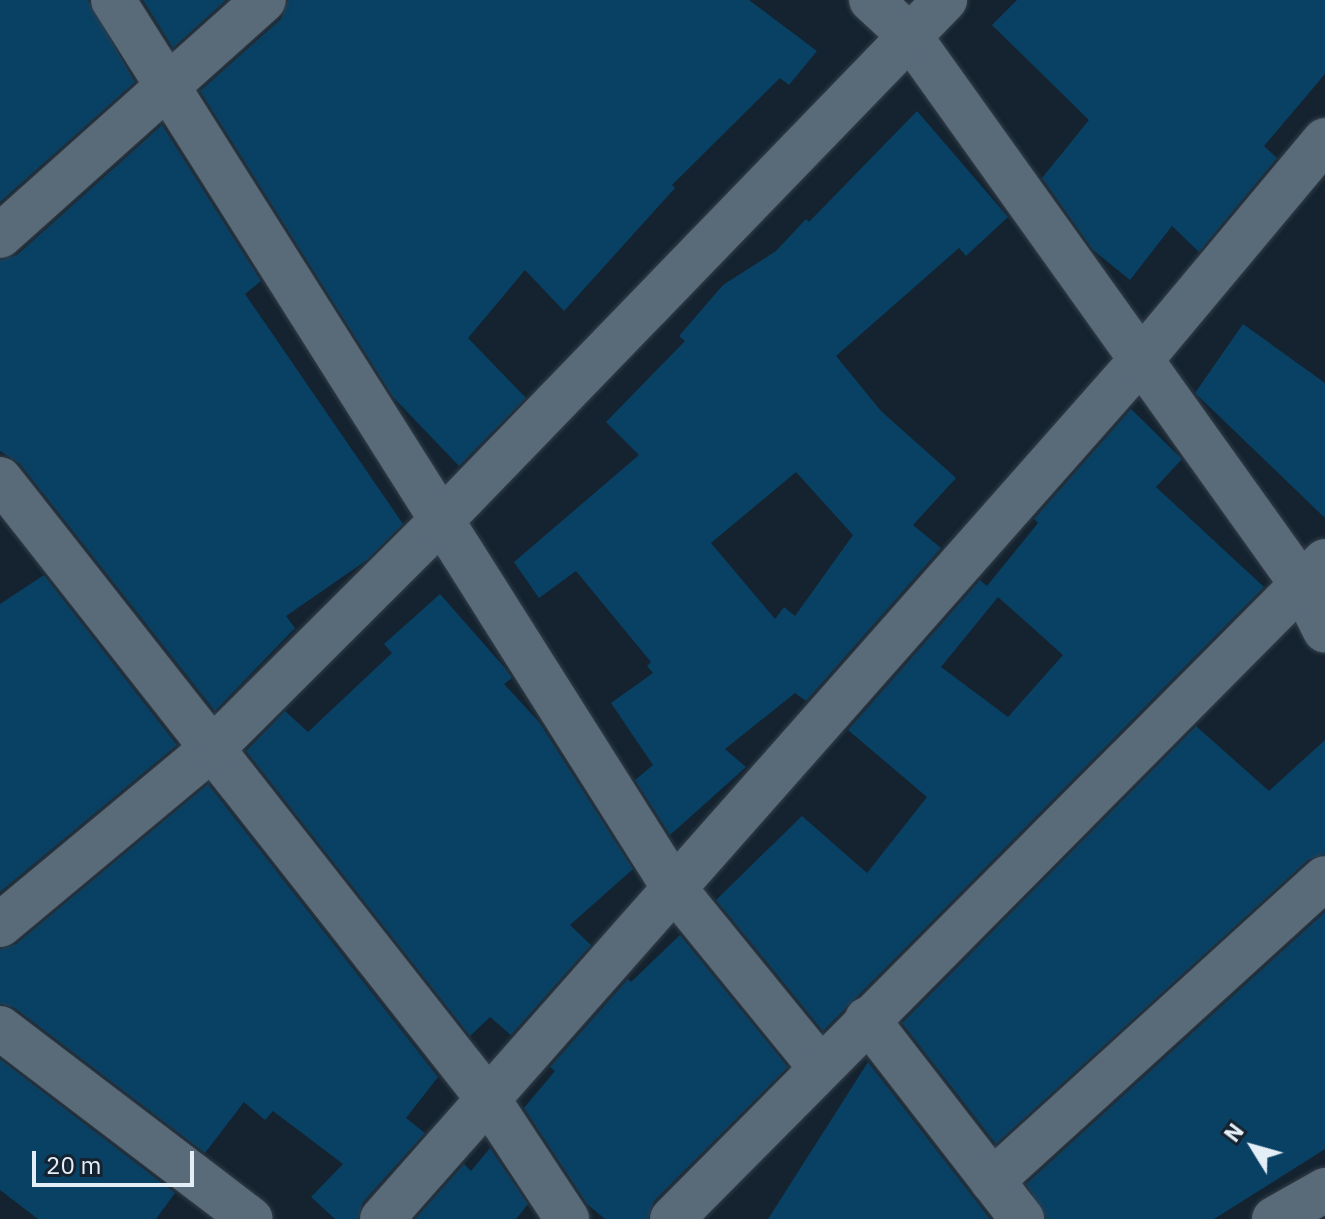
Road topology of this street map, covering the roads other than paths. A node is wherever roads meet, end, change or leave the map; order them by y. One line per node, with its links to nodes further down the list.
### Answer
1 (113, 0): 6 (street)
2 (264, 0): 6 (street)
3 (871, 0): 5 (street)
4 (945, 0): 5 (street)
5 (909, 35): 9 (street); 11 (street)
6 (169, 89): 8 (street); 11 (street)
7 (1325, 140): 9 (street)
8 (0, 236)
9 (1140, 361): 12 (street); 16 (street)
10 (0, 479): 14 (street)
11 (439, 523): 14 (street); 16 (street)
12 (1313, 573): 13 (street); 18 (street)
13 (1325, 631)
14 (214, 747): 17 (street); 21 (street)
15 (1325, 878): 22 (street)
16 (674, 888): 20 (street); 21 (street)
17 (0, 925)
18 (867, 1019): 20 (street); 22 (street)
19 (0, 1028): 24 (street)
20 (819, 1066): 27 (street)
21 (488, 1099): 25 (street); 26 (street)
22 (992, 1181): 28 (street)
23 (1325, 1190): 29 (street)
24 (251, 1219)
25 (382, 1219)
26 (567, 1219)
27 (672, 1219)
28 (1022, 1219)
29 (1274, 1219)

